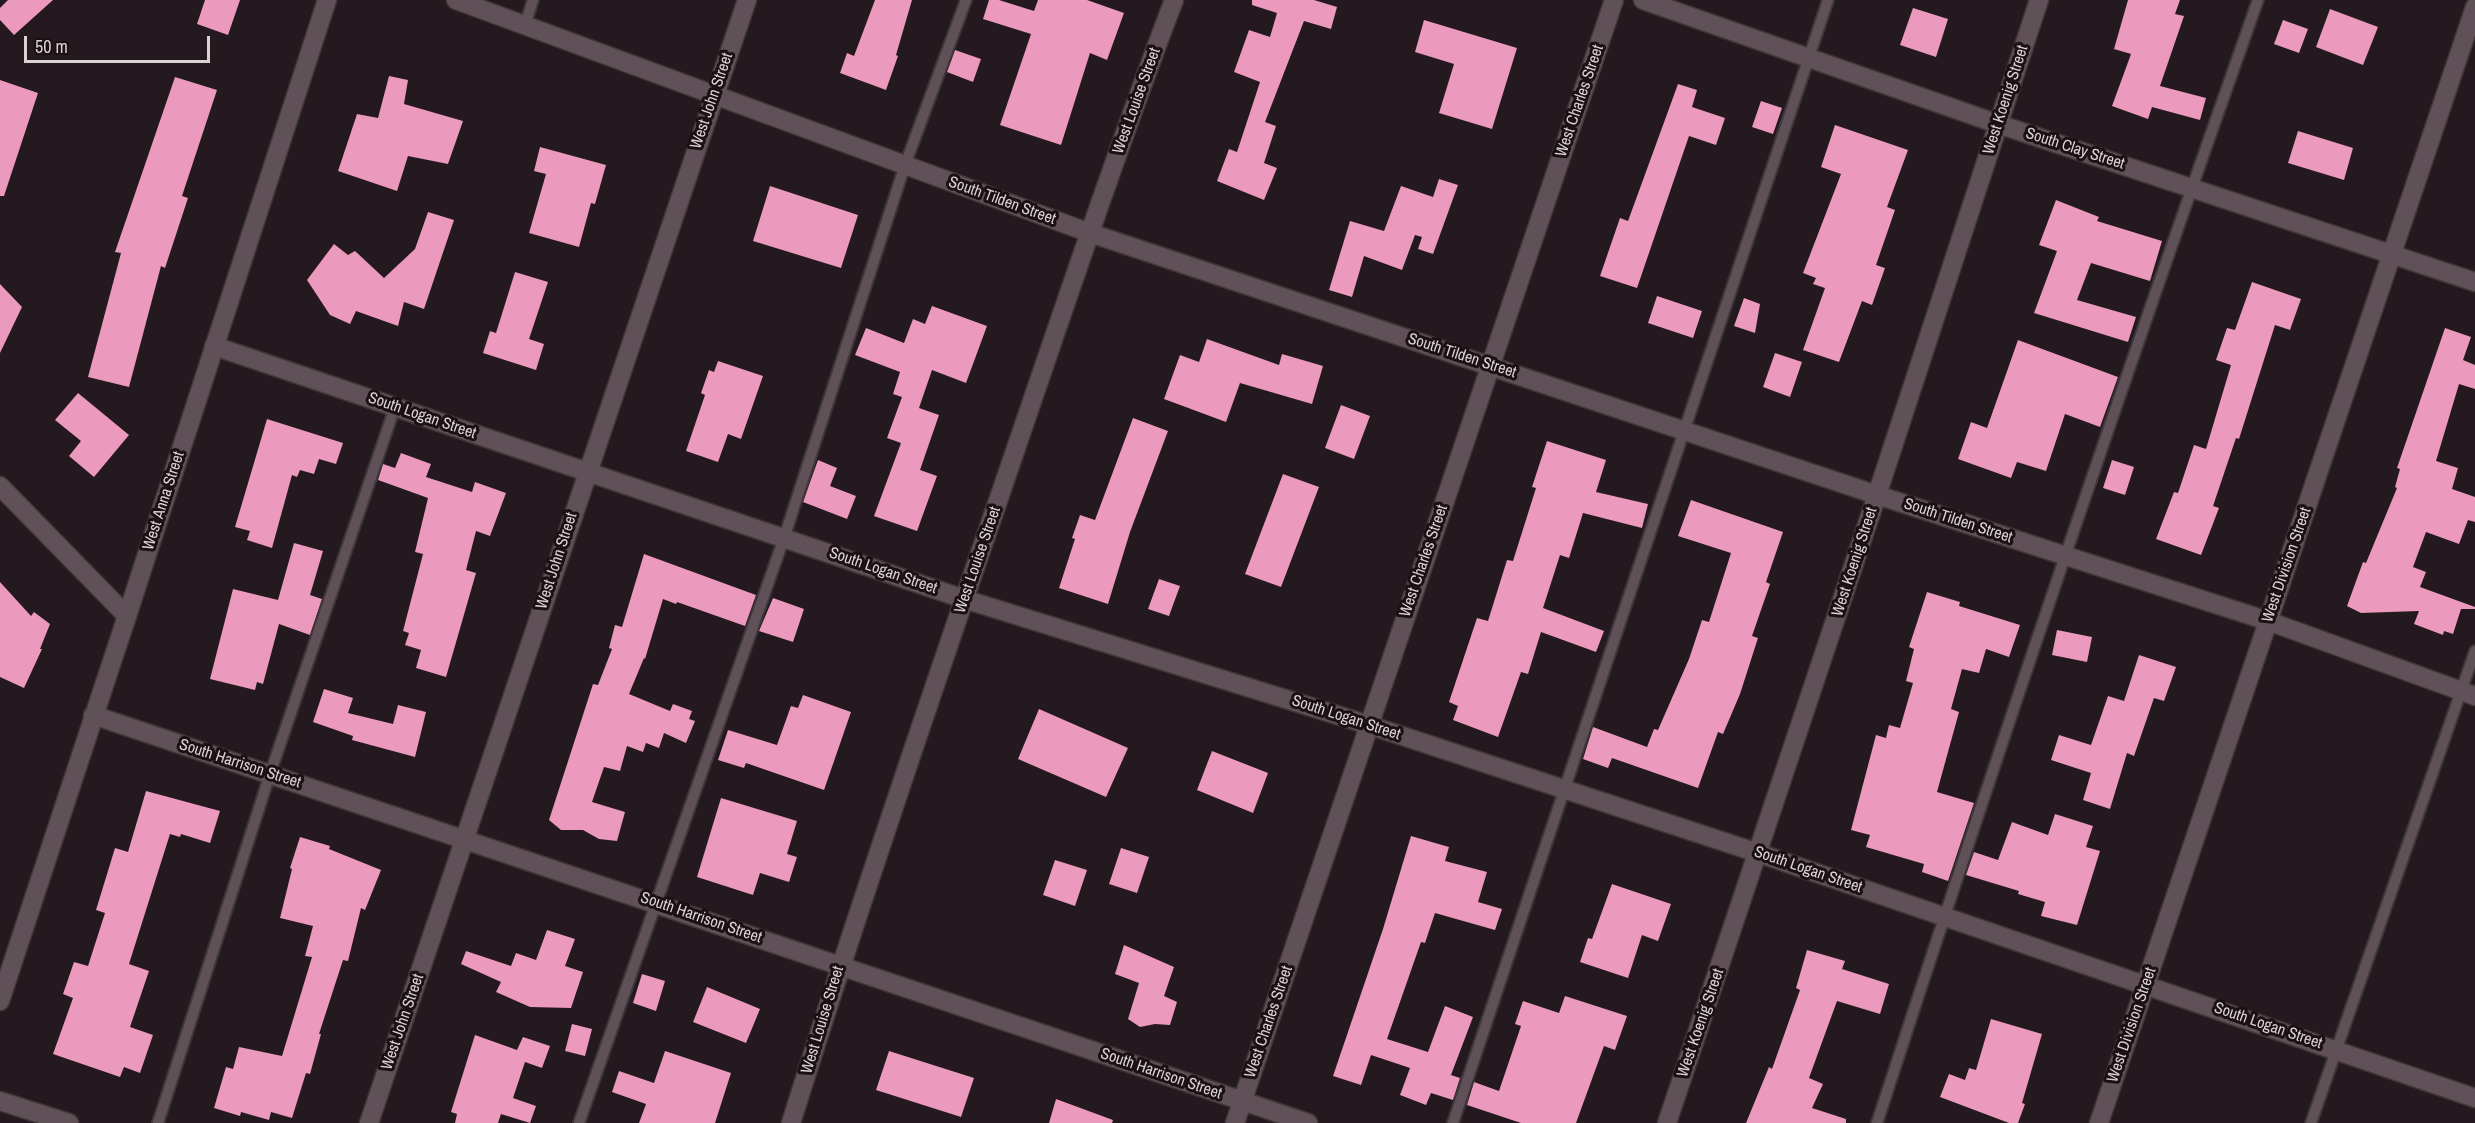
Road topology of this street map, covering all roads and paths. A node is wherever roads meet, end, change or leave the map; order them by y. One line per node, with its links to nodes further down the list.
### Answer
1 (327, 0): 22 (street, West Anna Street)
2 (456, 0): 13 (street, South Tilden Street)
3 (533, 0): 13 (lane)
4 (747, 0): 15 (street, West John Street)
5 (966, 0): 17 (lane)
6 (1174, 0): 19 (street, West Louise Street)
7 (1614, 0): 23 (street, West Charles Street)
8 (1643, 0): 14 (street, South Clay Street)
9 (1828, 0): 14 (lane)
10 (2038, 0): 16 (street, West Koenig Street)
11 (2258, 0): 18 (lane)
12 (2475, 7): 20 (street, West Division Street)
13 (525, 25): 15 (street, South Tilden Street)
14 (1809, 58): 16 (street, South Clay Street); 25 (lane)
15 (714, 95): 17 (street, South Tilden Street); 26 (street, West John Street)
16 (1998, 124): 18 (street, South Clay Street); 28 (street, West Koenig Street)
17 (905, 165): 19 (street, South Tilden Street); 29 (lane)
18 (2192, 188): 20 (street, South Clay Street); 30 (lane)
19 (1090, 233): 23 (street, South Tilden Street); 31 (street, West Louise Street)
20 (2391, 255): 21 (street, South Clay Street); 33 (street, West Division Street)
21 (2475, 282)
22 (214, 346): 24 (street, South Logan Street); 32 (street, West Anna Street)
23 (1490, 366): 25 (street, South Tilden Street); 37 (street, West Charles Street)
24 (395, 407): 26 (street, South Logan Street); 38 (lane)
25 (1685, 431): 28 (street, South Tilden Street); 39 (lane)
26 (587, 471): 29 (street, South Logan Street); 40 (street, West John Street)
27 (0, 486): 32 (street)
28 (1877, 495): 30 (street, South Tilden Street); 41 (street, West Koenig Street)
29 (784, 538): 31 (street, South Logan Street); 42 (lane)
30 (2066, 556): 33 (street, South Tilden Street); 43 (lane)
31 (964, 599): 37 (street, South Logan Street); 44 (street, West Louise Street)
32 (127, 616): 36 (street, West Anna Street)
33 (2268, 621): 35 (street, South Tilden Street); 45 (street, West Division Street)
34 (2475, 651): 35 (lane)
35 (2468, 693): 47 (lane)
36 (93, 715): 38 (street, South Harrison Street); 46 (street, West Anna Street)
37 (1369, 725): 39 (street, South Logan Street); 50 (street, West Charles Street)
38 (270, 774): 40 (street, South Harrison Street); 52 (lane)
39 (1566, 790): 41 (street, South Logan Street); 58 (lane)
40 (465, 839): 42 (street, South Harrison Street); 53 (street, West John Street)
41 (1758, 853): 43 (street, South Logan Street); 59 (street, West Koenig Street)
42 (658, 903): 44 (street, South Harrison Street); 54 (lane)
43 (1944, 916): 45 (street, South Logan Street); 60 (lane)
44 (840, 964): 50 (street, South Harrison Street); 55 (street, West Louise Street)
45 (2146, 984): 47 (street, South Logan Street); 61 (street, West Division Street)
46 (0, 1001)
47 (2336, 1050): 48 (street, South Logan Street); 62 (lane)
48 (2475, 1098)
49 (0, 1101): 51 (street)
50 (1242, 1102): 56 (street, West Charles Street); 57 (street, South Harrison Street)
51 (69, 1123)
52 (158, 1123)
53 (369, 1123)
54 (579, 1123)
55 (791, 1123)
56 (1235, 1123)
57 (1308, 1123)
58 (1453, 1123)
59 (1667, 1123)
60 (1877, 1123)
61 (2099, 1123)
62 (2311, 1123)

